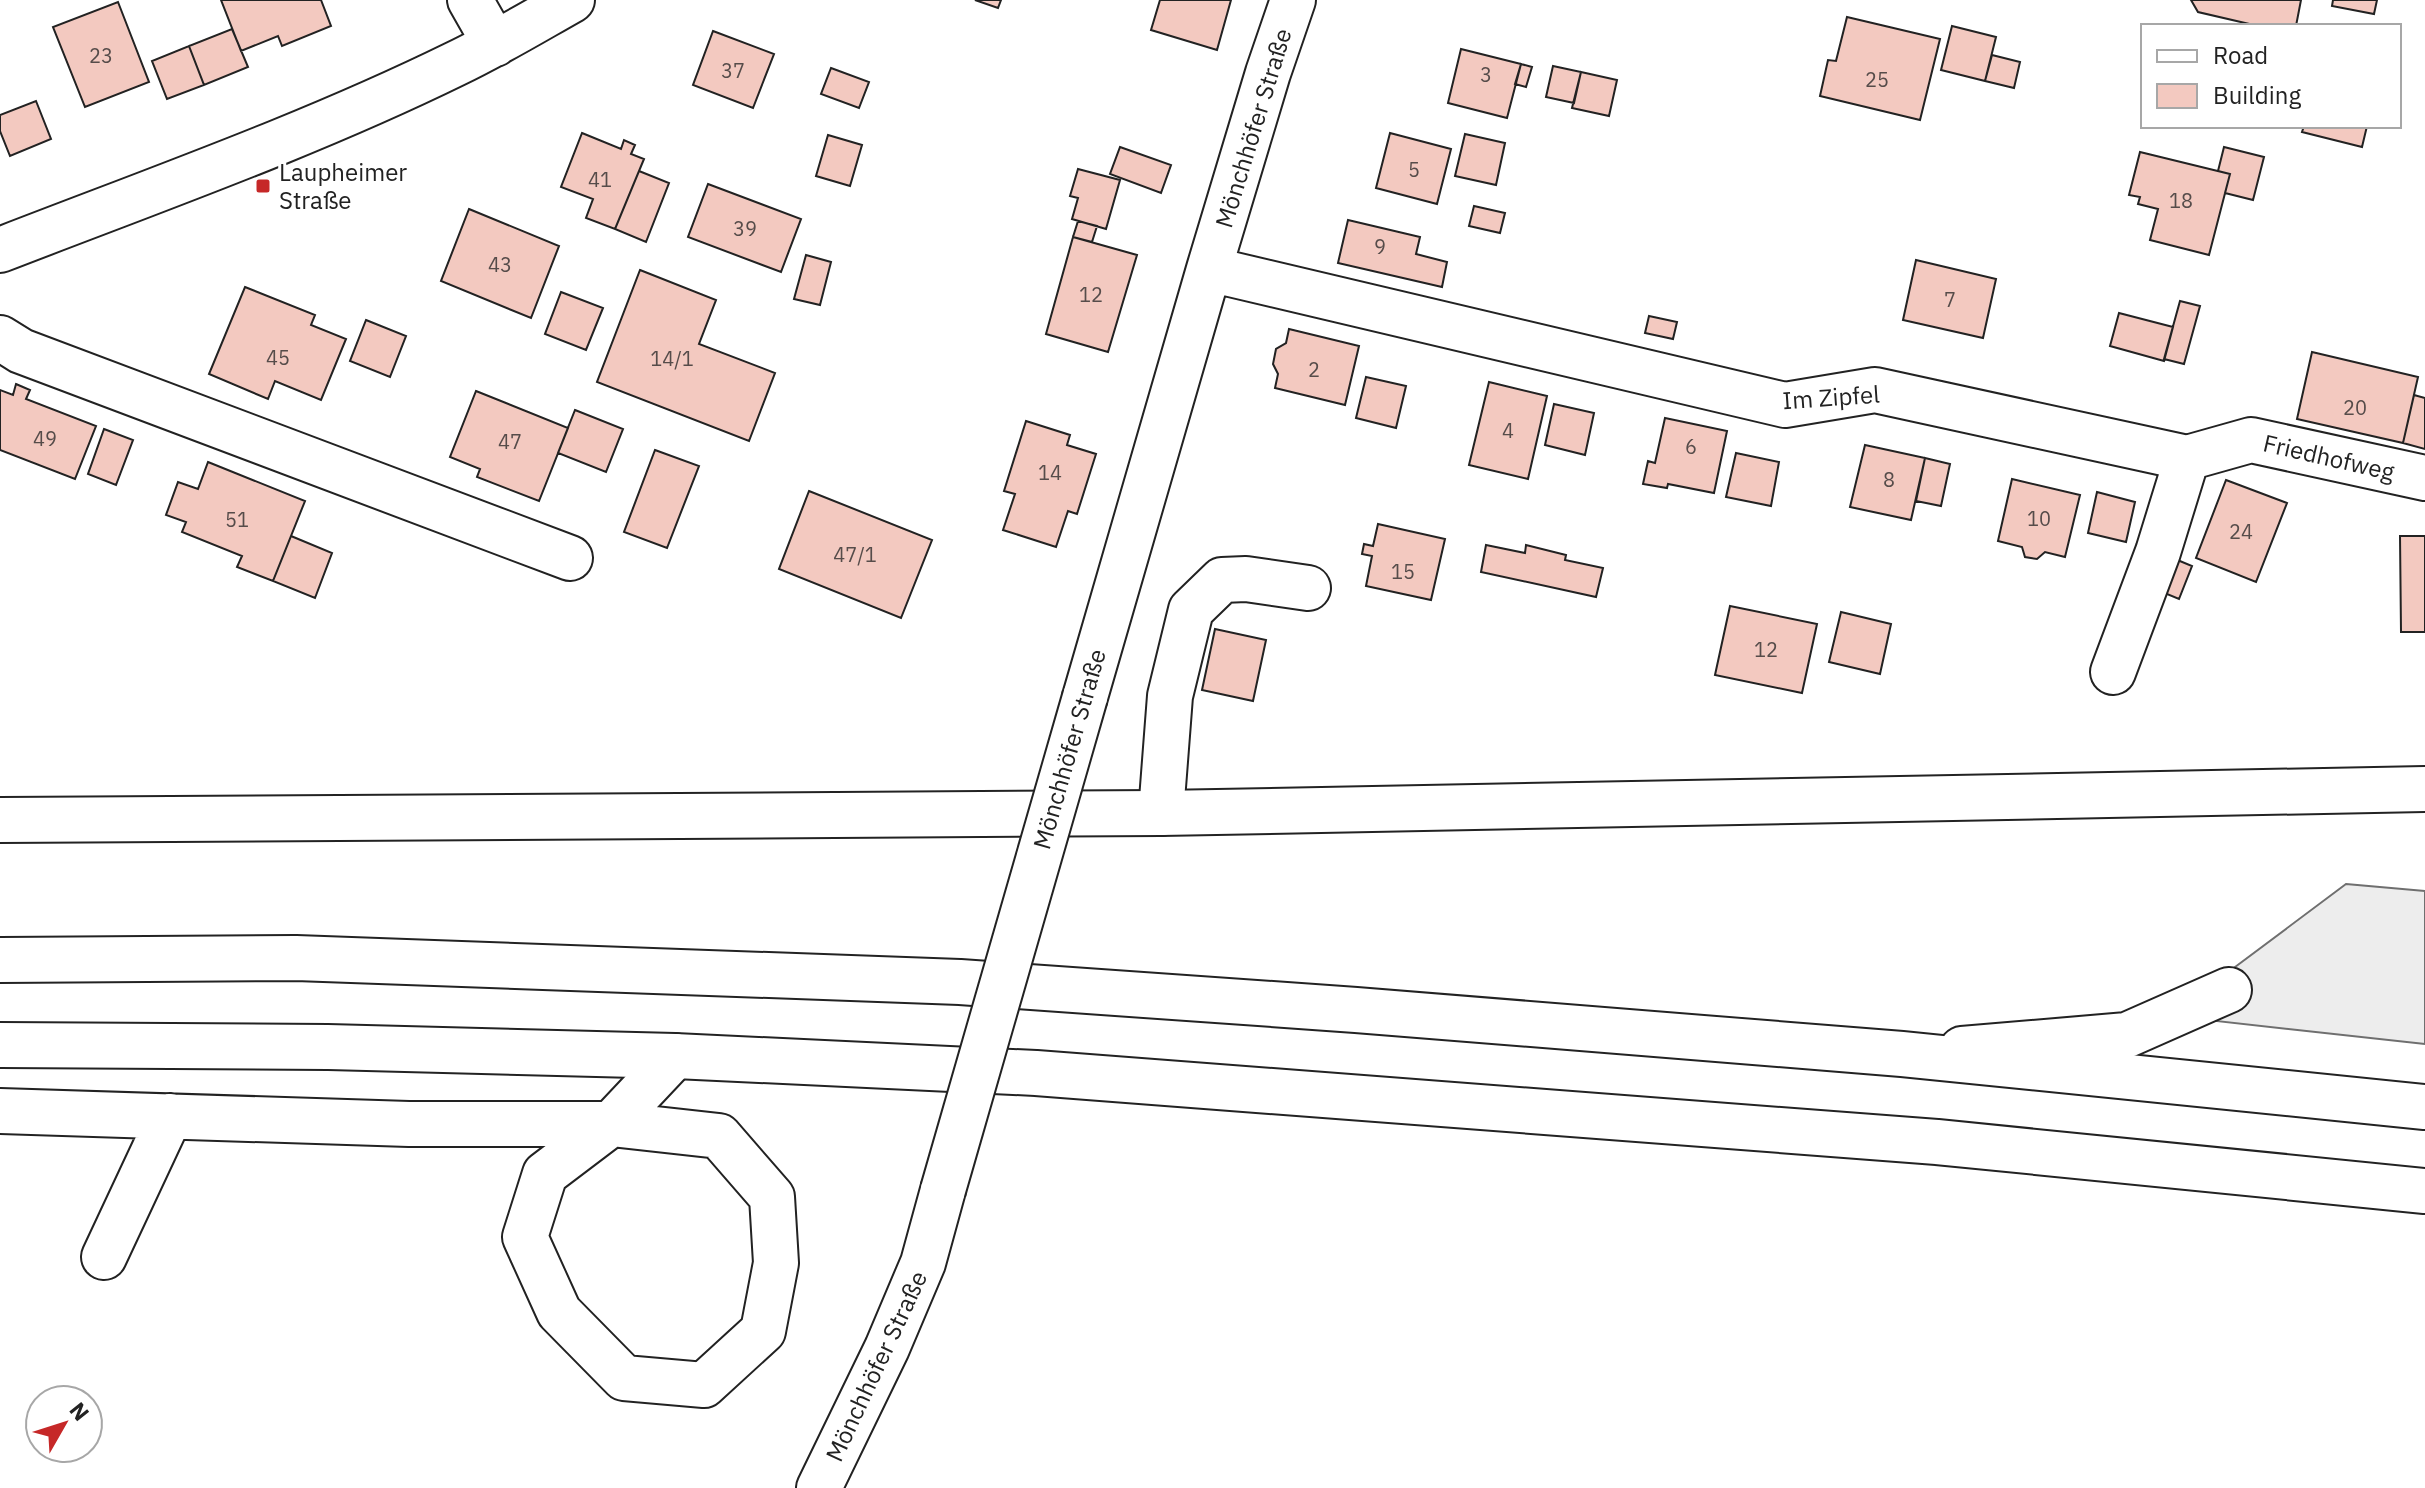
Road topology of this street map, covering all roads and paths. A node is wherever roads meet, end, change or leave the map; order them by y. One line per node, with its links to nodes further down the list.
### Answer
1 (470, 0): 4 (main road)
2 (572, 0): 4 (main road)
3 (1293, 0): 6 (main road, Mönchhöfer Straße)
4 (495, 44): 5 (main road)
5 (0, 250)
6 (1209, 269): 8 (main road, Im Zipfel); 27 (main road, Mönchhöfer Straße, bridge)
7 (0, 338): 10 (main road)
8 (2187, 458): 9 (main road, Friedhofweg); 12 (main road)
9 (2425, 478)
10 (570, 558)
11 (1308, 588): 14 (main road)
12 (2113, 672)
13 (2425, 789): 14 (main road)
14 (1161, 813): 15 (main road)
15 (0, 820)
16 (0, 960): 19 (main road)
17 (2229, 990): 19 (main road)
18 (0, 1045): 20 (main road)
19 (1902, 1054): 21 (main road)
20 (675, 1056): 24 (main road); 25 (main road)
21 (2425, 1107)
22 (0, 1111): 23 (main road)
23 (170, 1116): 24 (main road); 26 (main road)
24 (611, 1124): 24 (main road)
25 (2425, 1191)
26 (104, 1257)
27 (819, 1488)

